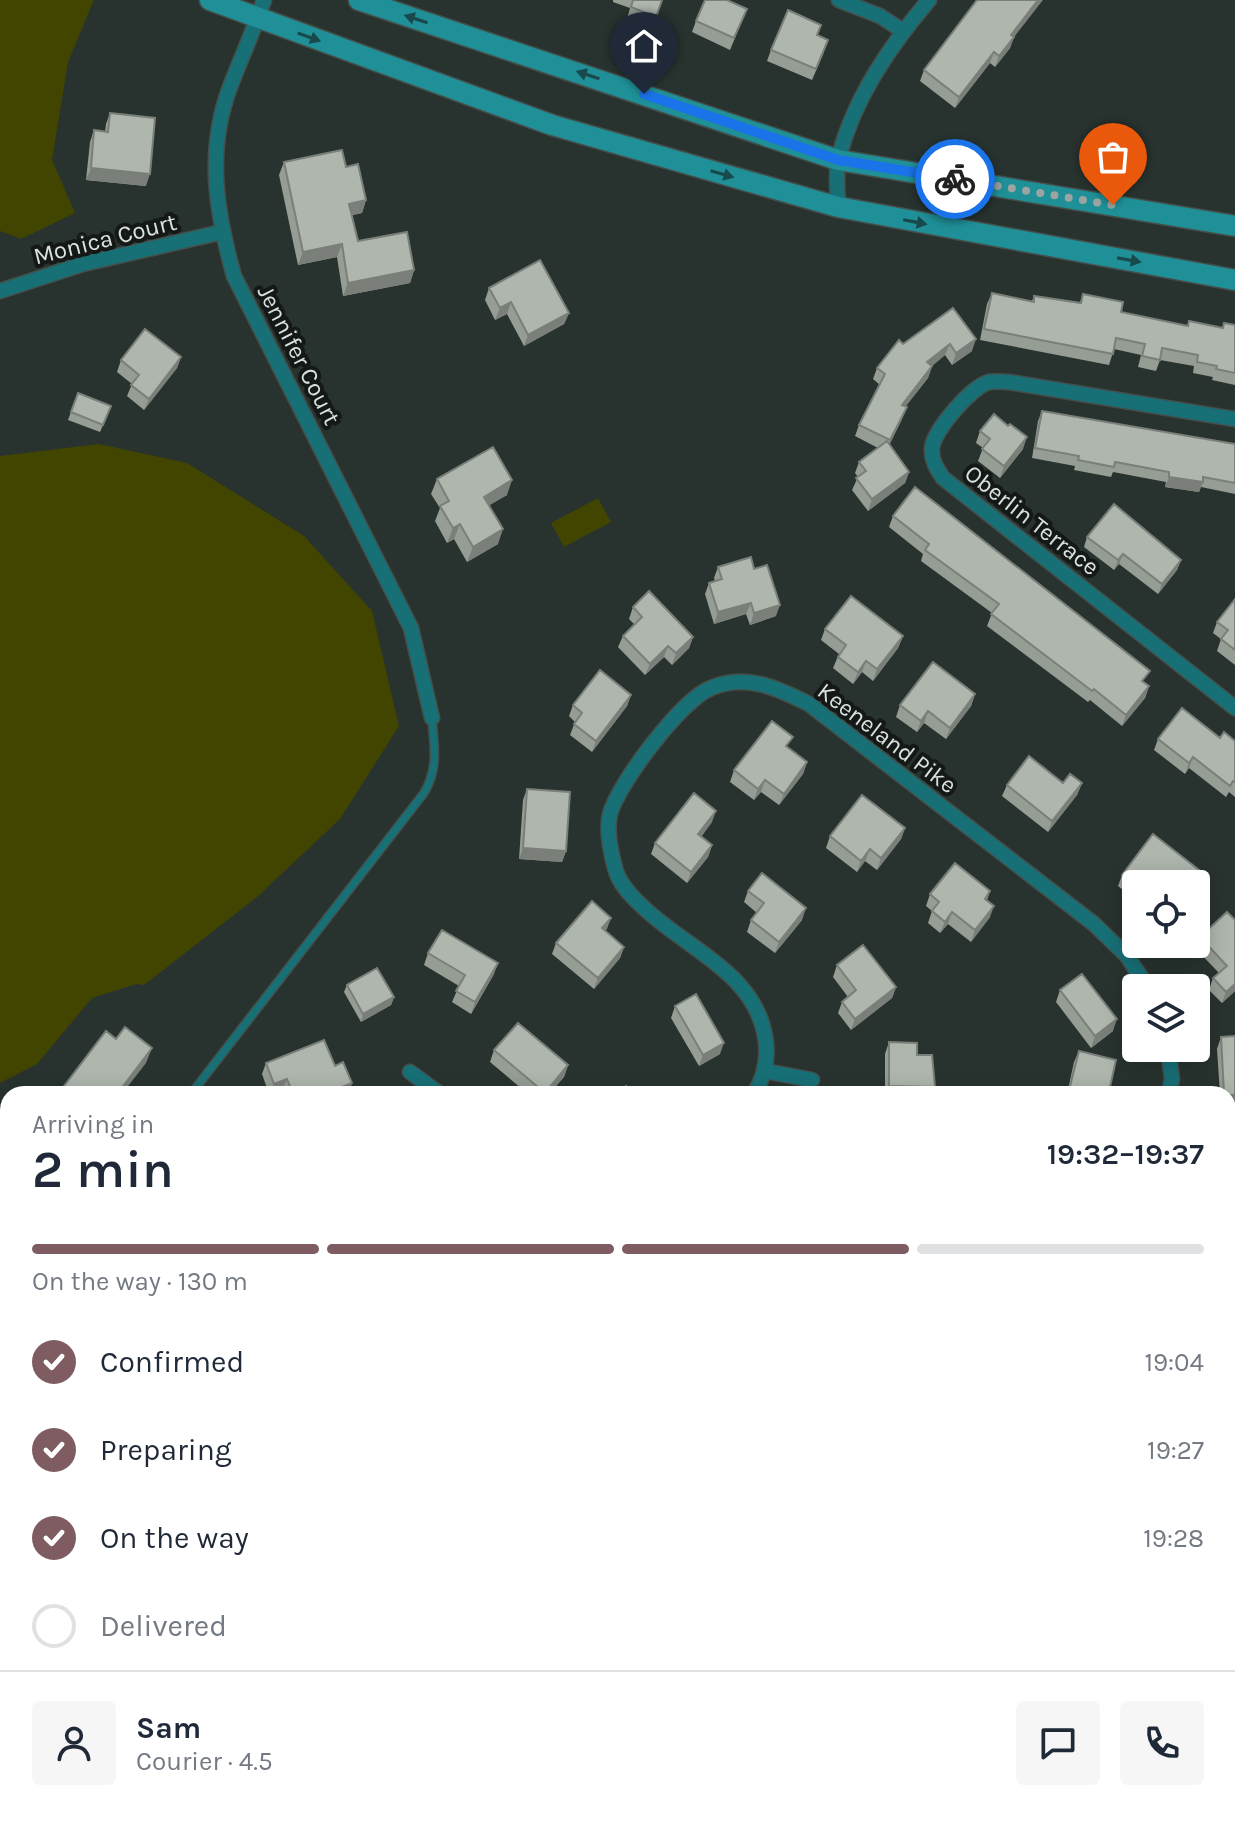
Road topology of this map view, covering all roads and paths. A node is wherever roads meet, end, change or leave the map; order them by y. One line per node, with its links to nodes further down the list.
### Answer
1 (210, 0): 5 (main road)
2 (359, 0): 7 (main road, one-way to 2)
3 (839, 0): 6 (street)
4 (929, 0): 6 (street)
5 (261, 9): 8 (main road, one-way to 8); 10 (street, Jennifer Court)
6 (903, 31): 7 (street)
7 (838, 160): 8 (street); 9 (main road)
8 (838, 207): 11 (main road, one-way to 11)
9 (1235, 226)
10 (222, 232): 12 (street, Monica Court); 15 (street, Jennifer Court)
11 (1235, 280)
12 (0, 291)
13 (1235, 419): 14 (street, Oberlin Terrace)
14 (1235, 708)
15 (432, 718): 21 (lane)
16 (1139, 974): 18 (street, Keeneland Pike)
17 (1170, 1062): 24 (street)
18 (765, 1071): 20 (street); 23 (street, Keeneland Pike)
19 (410, 1072): 22 (street)
20 (812, 1080)
21 (197, 1086)
22 (429, 1086)
23 (758, 1086)
24 (1171, 1086)

